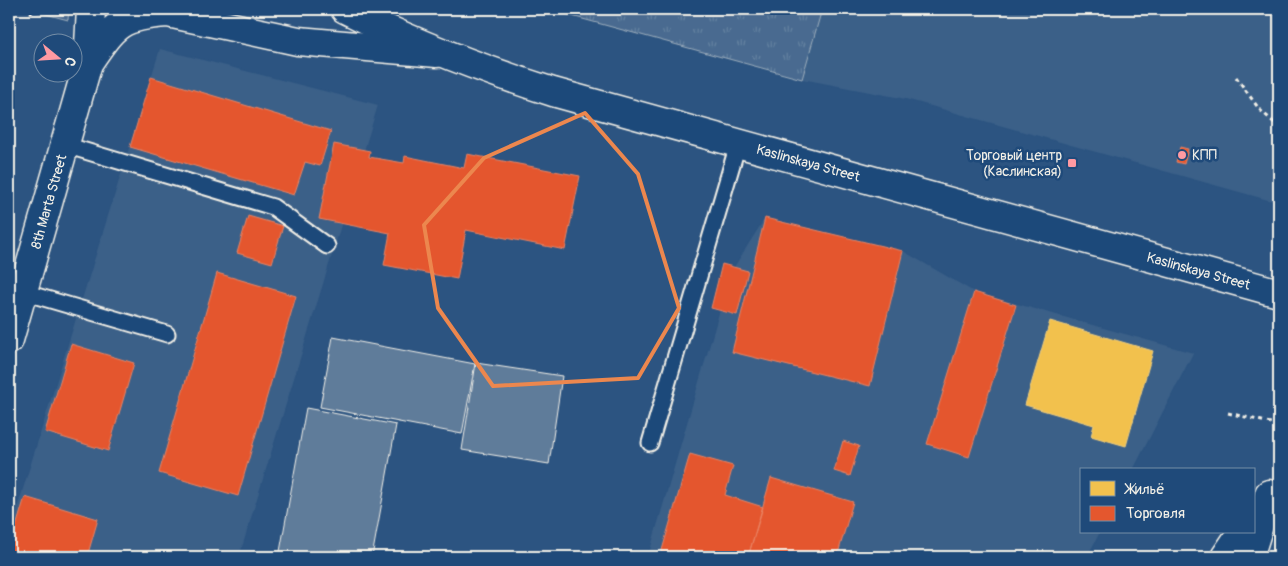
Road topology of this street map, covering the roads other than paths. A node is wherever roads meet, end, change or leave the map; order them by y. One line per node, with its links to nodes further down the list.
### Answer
1 (91, 9): 4 (main road)
2 (345, 9): 3 (main road, Kaslinskaya Street)
3 (441, 53): 4 (main road); 5 (main road, Kaslinskaya Street)
4 (88, 63): 6 (main road, 8th Marta Street)
5 (738, 144): 9 (main road, Kaslinskaya Street); 12 (lane)
6 (64, 145): 7 (lane); 8 (main road, 8th Marta Street)
7 (327, 246)
8 (23, 292): 10 (lane); 11 (main road, 8th Marta Street)
9 (1279, 293)
10 (167, 334)
11 (9, 340)
12 (650, 442)
13 (1267, 497): 15 (main road)
14 (1241, 534): 17 (main road)
15 (1256, 534)
16 (1256, 534): 18 (main road)
17 (1224, 557)
18 (1249, 557)

